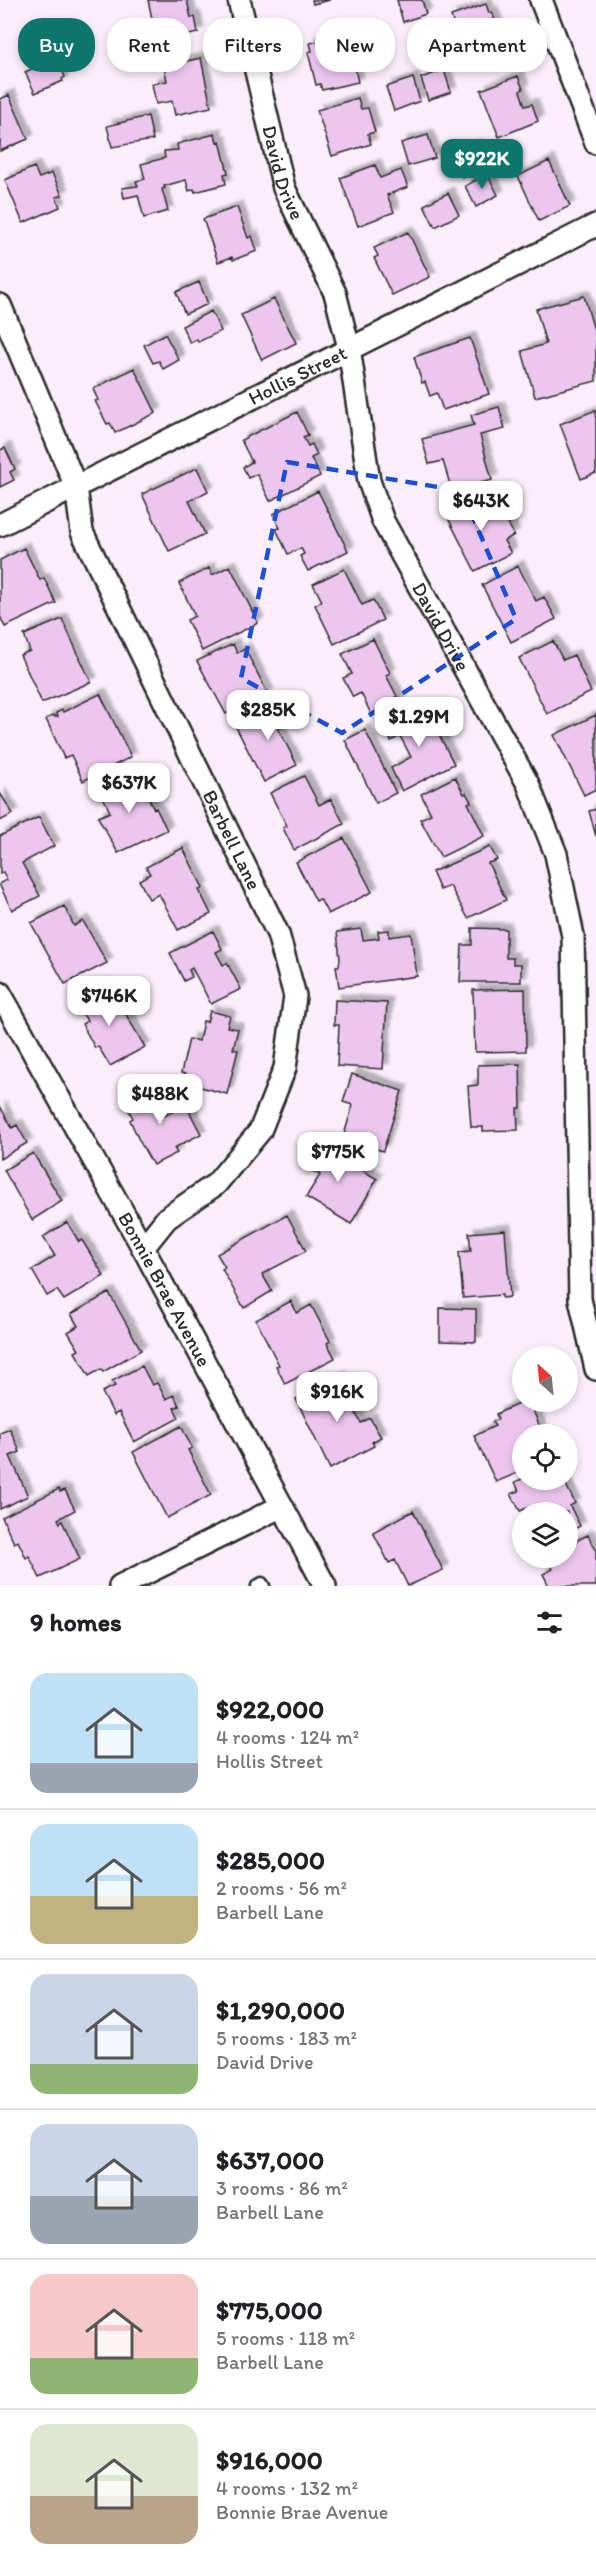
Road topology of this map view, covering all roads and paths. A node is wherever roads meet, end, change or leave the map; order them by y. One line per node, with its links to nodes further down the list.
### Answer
1 (239, 0): 6 (street, David Drive)
2 (541, 0): 3 (street)
3 (596, 143)
4 (596, 225): 6 (street, Hollis Street)
5 (0, 305): 7 (street, Barbell Lane)
6 (350, 348): 7 (street, Hollis Street); 11 (street, David Drive)
7 (76, 487): 8 (street, Hollis Street); 10 (street, Barbell Lane)
8 (0, 525)
9 (0, 993): 10 (street, Bonnie Brae Avenue)
10 (143, 1248): 12 (street, Bonnie Brae Avenue)
11 (596, 1369)
12 (282, 1506): 13 (street); 16 (street, Bonnie Brae Avenue)
13 (120, 1586)
14 (257, 1586): 15 (lane)
15 (264, 1586)
16 (326, 1586)

